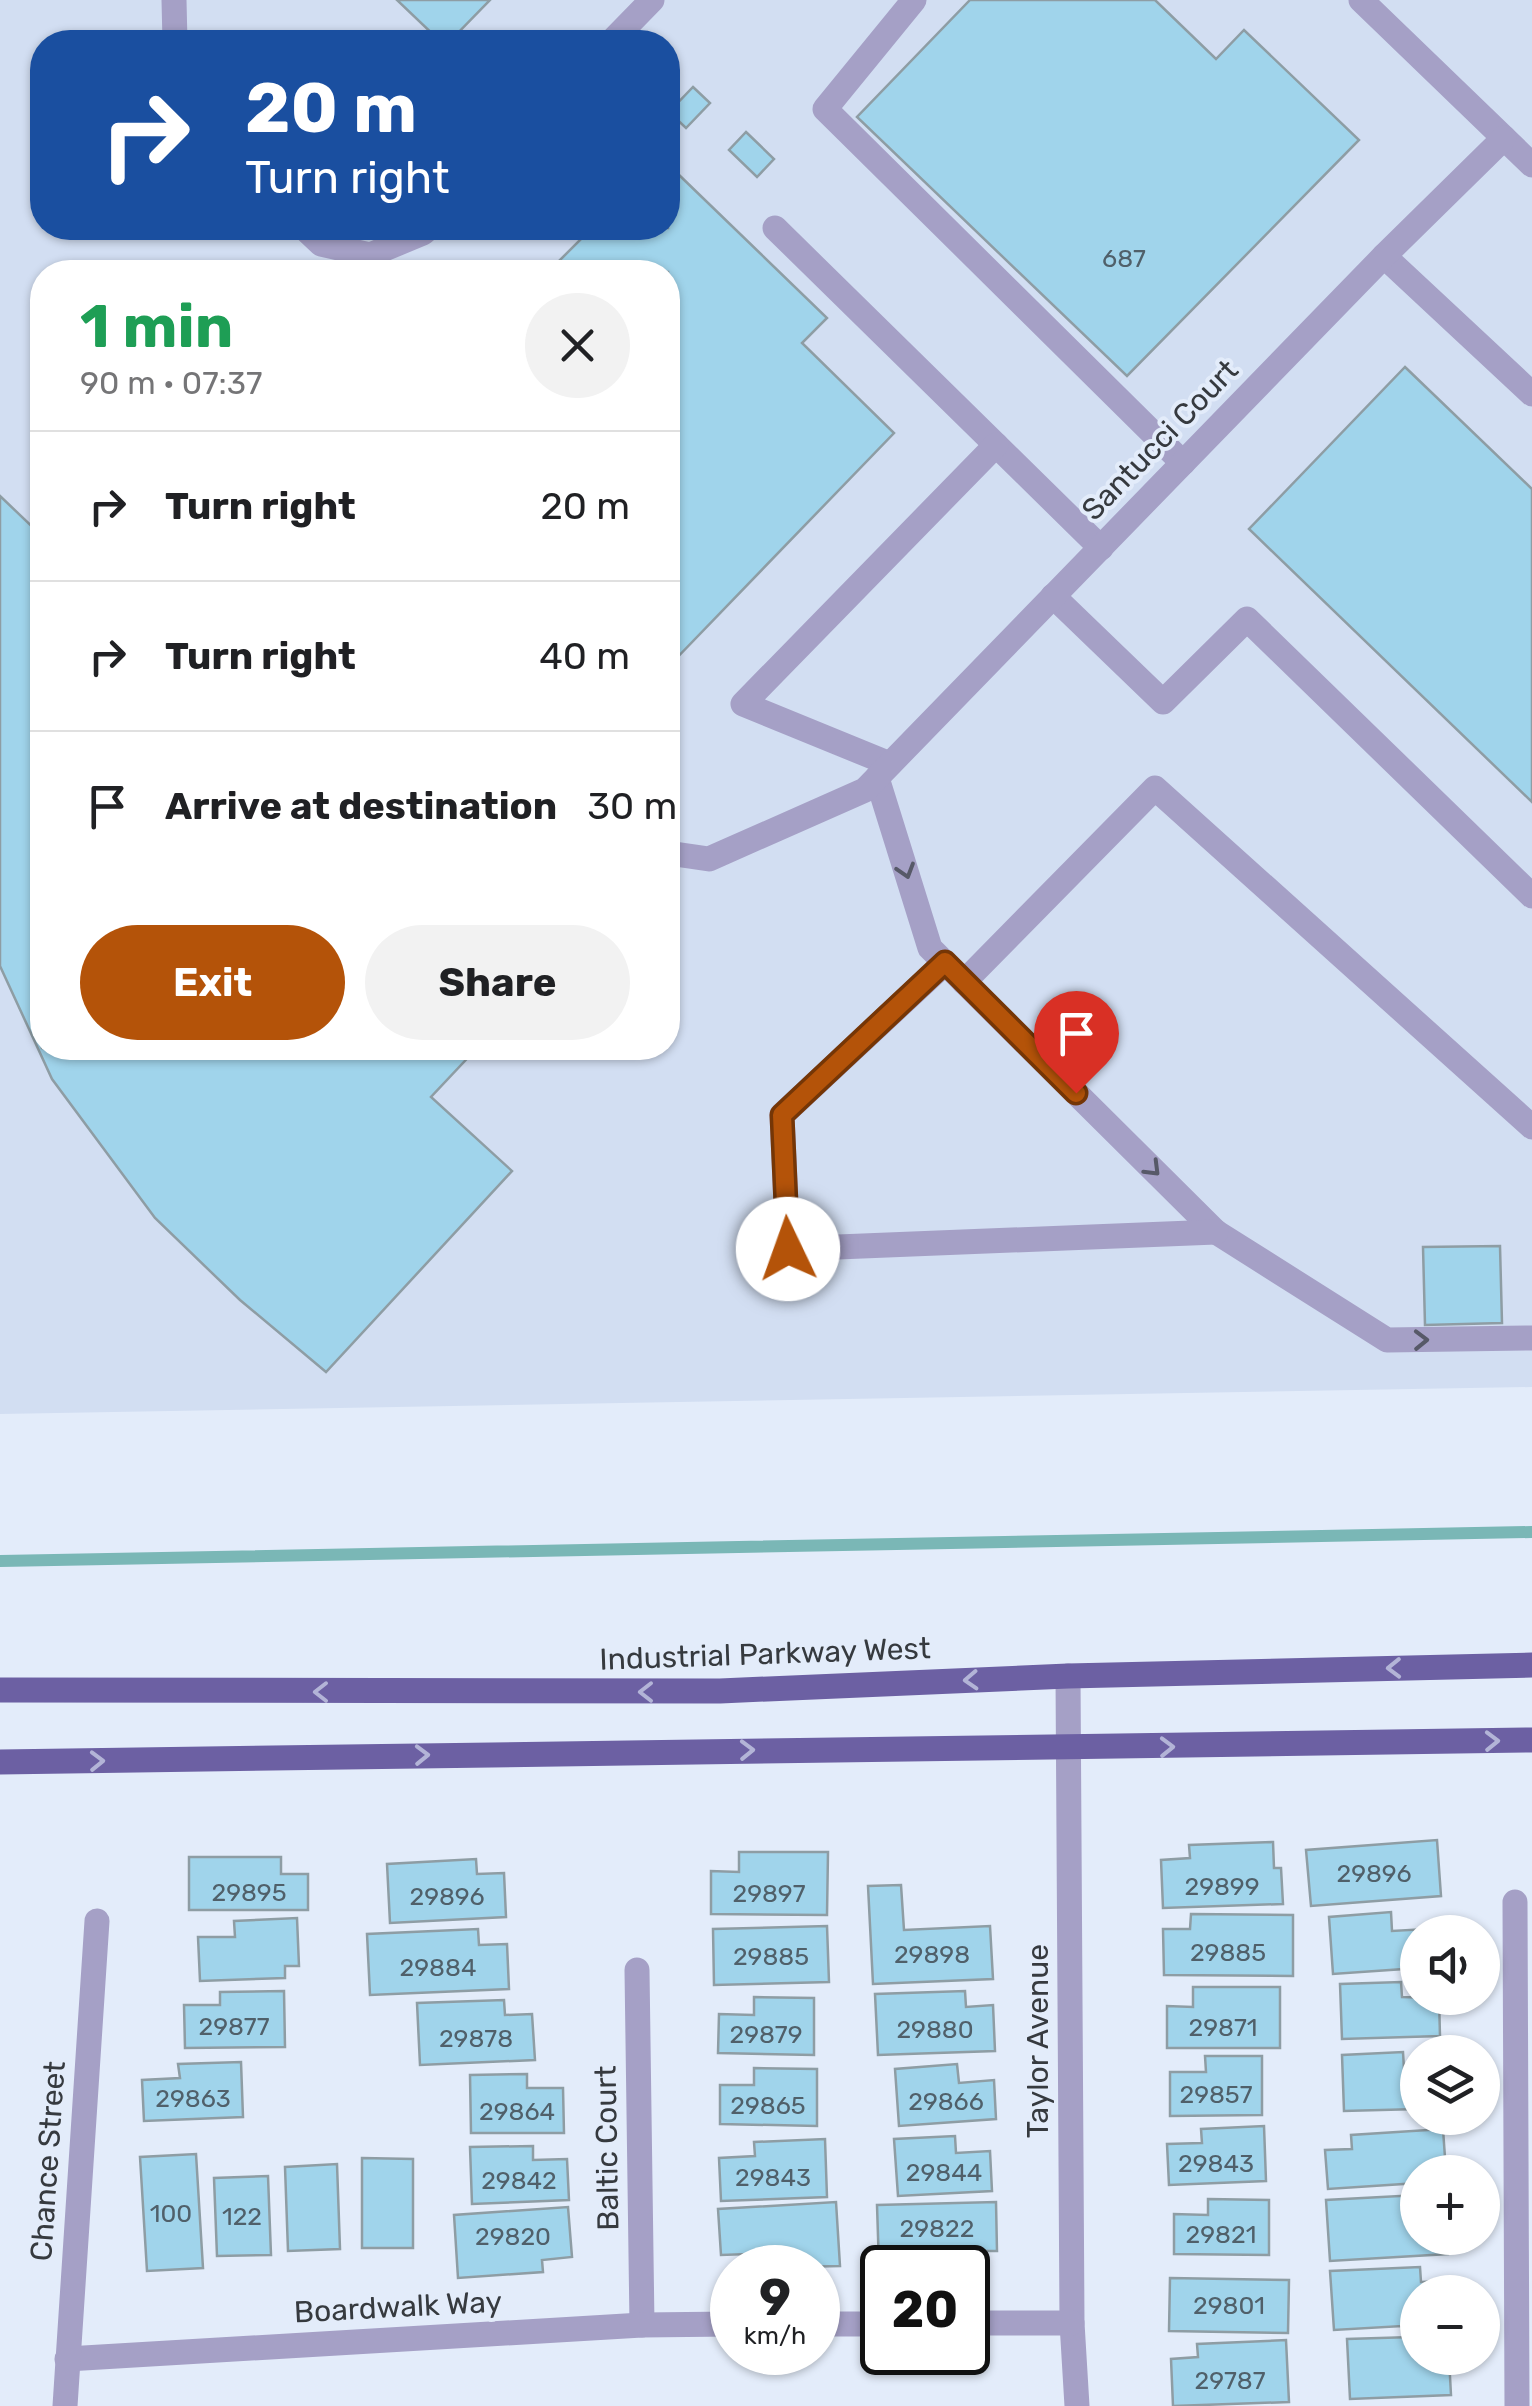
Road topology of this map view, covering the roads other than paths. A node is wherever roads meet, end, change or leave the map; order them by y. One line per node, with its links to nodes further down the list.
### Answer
1 (174, 0): 5 (street)
2 (652, 0): 6 (street)
3 (914, 0): 15 (street)
4 (1361, 0): 7 (street)
5 (174, 30)
6 (623, 30)
7 (1504, 138): 8 (street); 12 (street, Santucci Court)
8 (1532, 165)
9 (775, 228): 14 (street)
10 (317, 240): 11 (street)
11 (407, 240)
12 (1384, 256): 13 (street); 15 (street, Santucci Court)
13 (1532, 394)
14 (996, 445): 16 (street); 18 (street)
15 (1183, 463): 16 (street, Santucci Court)
16 (1101, 548): 17 (street, Santucci Court)
17 (1053, 596): 18 (street, Santucci Court); 20 (street)
18 (877, 778): 19 (street); 21 (street, one-way to 21)
19 (680, 854)
20 (1532, 896)
21 (945, 962): 22 (street); 24 (street)
22 (964, 982): 23 (street); 24 (street, one-way to 24)
23 (1532, 1127)
24 (1216, 1232): 25 (street, one-way to 25)
25 (1532, 1338)
26 (1532, 1665): 27 (main road, Industrial Parkway West, one-way to 27)
27 (1068, 1676): 28 (main road, Industrial Parkway West, one-way to 28); 30 (street, Taylor Avenue)
28 (0, 1690)
29 (1532, 1740): 30 (main road, one-way to 29)
30 (1070, 1749): 31 (main road, one-way to 30); 36 (street, Taylor Avenue)
31 (0, 1762)
32 (1515, 1902): 42 (street)
33 (97, 1921): 39 (street, Chance Street)
34 (636, 1970): 38 (street, Baltic Court)
35 (990, 2323): 36 (street)
36 (1072, 2323): 41 (street, Taylor Avenue)
37 (710, 2324): 38 (street, Boardwalk Way)
38 (642, 2325): 39 (street, Boardwalk Way)
39 (68, 2359): 40 (street, Chance Street)
40 (65, 2406)
41 (1078, 2406)
42 (1517, 2406)

